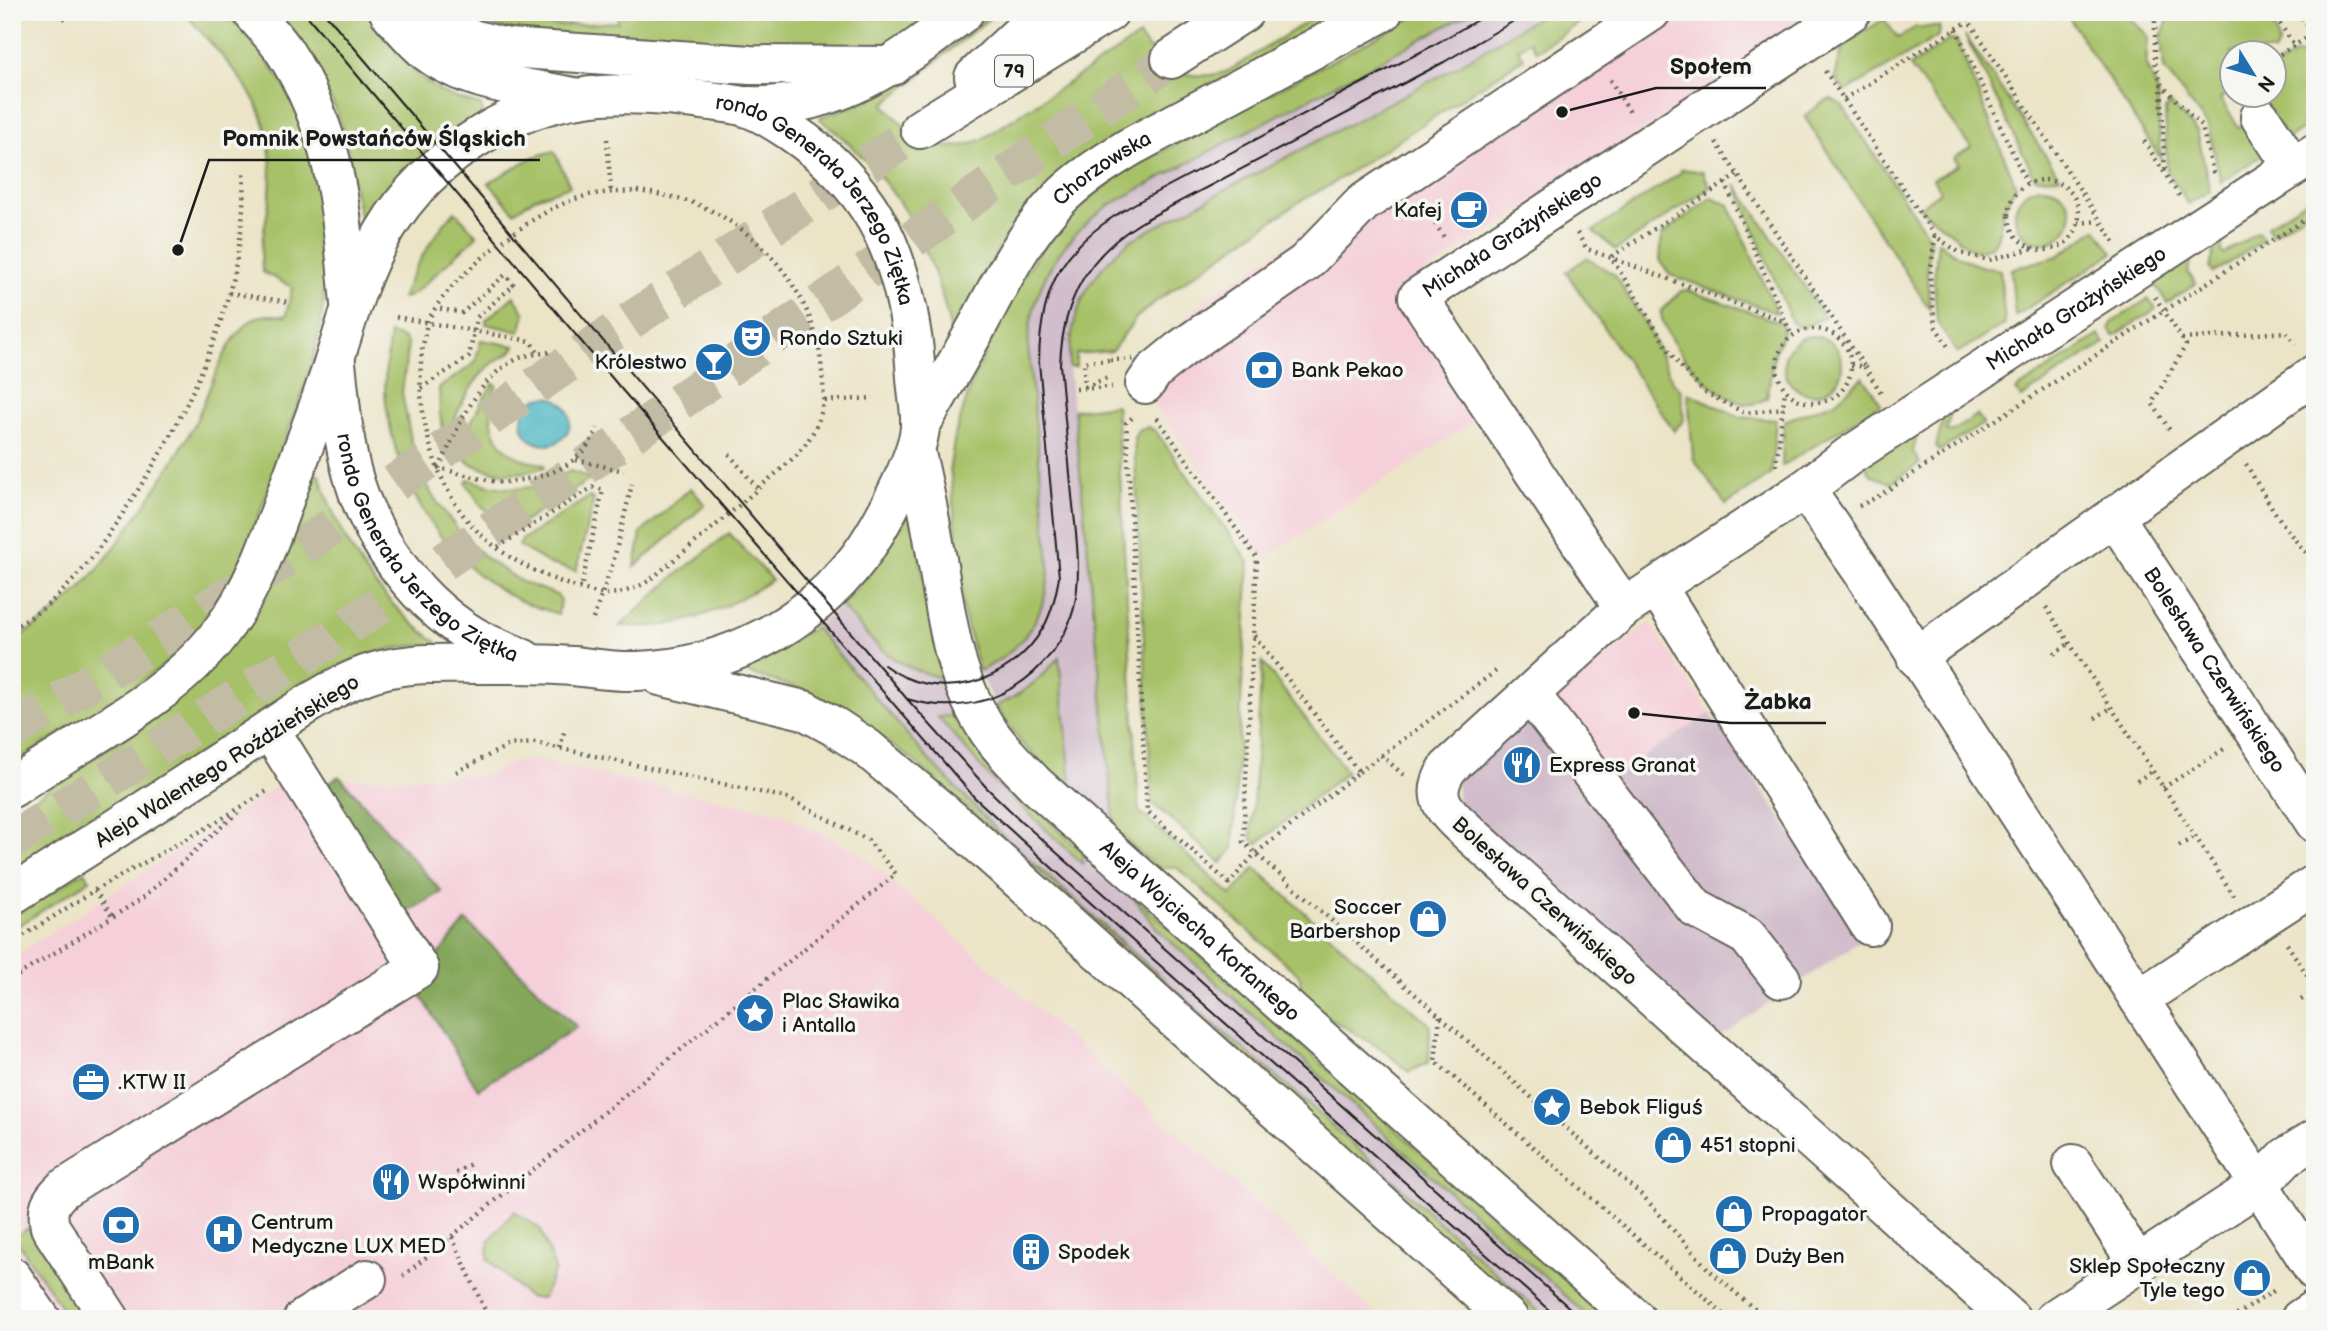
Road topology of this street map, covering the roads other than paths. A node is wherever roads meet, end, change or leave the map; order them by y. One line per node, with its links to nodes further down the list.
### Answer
1 (252, 12): 17 (main road)
2 (389, 12): 13 (main road)
3 (423, 12): 12 (main road)
4 (964, 12): 12 (main road)
5 (1043, 12): 6 (main road, 79)
6 (1109, 12)
7 (1244, 12): 11 (main road)
8 (1383, 12): 21 (main road, Chorzowska)
9 (1651, 12): 20 (main road)
10 (1851, 12): 25 (main road, Michała Grażyńskiego)
11 (1171, 59)
12 (892, 66): 14 (main road)
13 (578, 99): 14 (main road, rondo Generała Jerzego Ziętka); 17 (main road, rondo Generała Jerzego Ziętka)
14 (749, 106): 21 (main road, rondo Generała Jerzego Ziętka)
15 (2260, 117): 16 (main road)
16 (2304, 160): 22 (main road, Michała Grażyńskiego)
17 (351, 304): 18 (main road, rondo Generała Jerzego Ziętka)
18 (335, 358): 27 (main road, rondo Generała Jerzego Ziętka); 31 (main road)
19 (2308, 364): 23 (main road)
20 (1143, 382)
21 (918, 438): 28 (main road, rondo Generała Jerzego Ziętka); 50 (main road, Aleja Wojciecha Korfantego)
22 (1790, 483): 24 (main road, Bolesława Czerwińskiego); 26 (main road)
23 (2114, 516): 26 (main road); 32 (main road, Bolesława Czerwińskiego)
24 (1657, 587): 25 (main road, Bolesława Czerwińskiego); 35 (main road)
25 (1625, 608): 29 (main road, Bolesława Czerwińskiego)
26 (1916, 657): 37 (main road)
27 (538, 665): 28 (main road, rondo Generała Jerzego Ziętka); 30 (main road, Aleja Walentego Roździeńskiego)
28 (634, 672): 49 (main road)
29 (1531, 695): 36 (main road); 51 (main road, Bolesława Czerwińskiego)
30 (270, 730): 34 (main road, Aleja Walentego Roździeńskiego); 47 (main road)
31 (12, 788)
32 (2315, 823)
33 (2315, 884): 37 (main road)
34 (12, 895)
35 (1870, 926)
36 (1781, 979)
37 (2139, 999): 40 (main road)
38 (2315, 1139): 40 (main road)
39 (2073, 1164): 41 (main road)
40 (2259, 1185): 41 (main road); 42 (main road)
41 (2138, 1264): 52 (main road)
42 (2315, 1271)
43 (12, 1276): 46 (main road)
44 (367, 1279): 48 (main road)
45 (2315, 1309): 53 (main road)
46 (41, 1319)
47 (110, 1319)
48 (303, 1319)
49 (1509, 1319)
50 (1636, 1319)
51 (2011, 1319)
52 (2053, 1319)
53 (2300, 1319)

